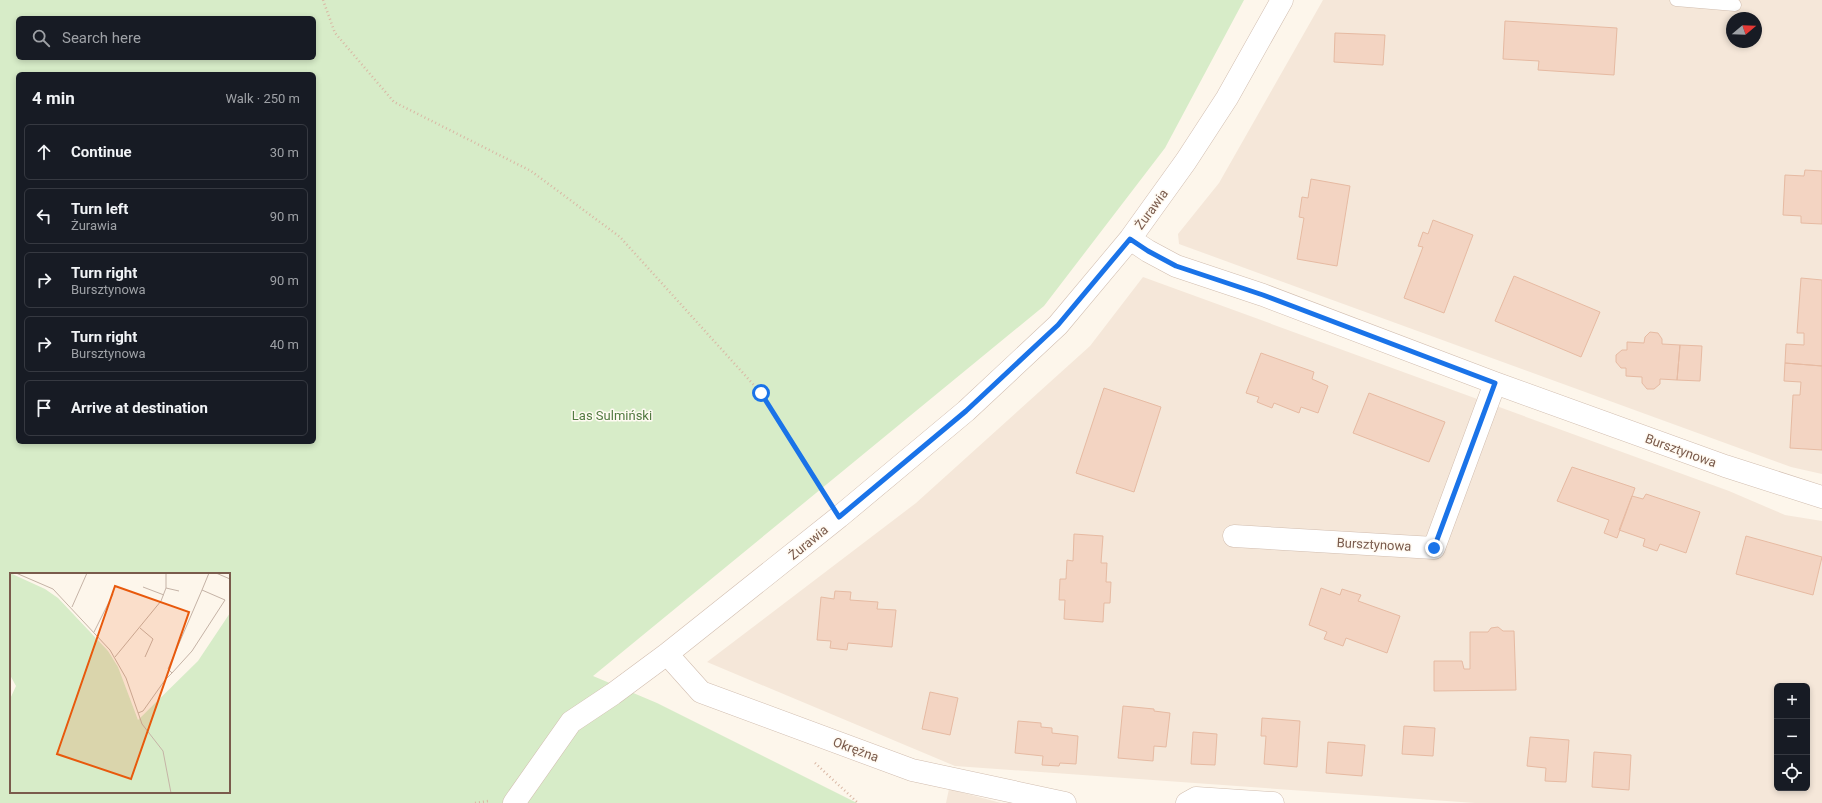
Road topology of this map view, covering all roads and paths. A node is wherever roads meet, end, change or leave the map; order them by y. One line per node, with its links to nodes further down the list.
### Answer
1 (323, 0): 8 (path)
2 (1282, 0): 5 (street, Żurawia)
3 (1676, 0): 4 (lane)
4 (1735, 5)
5 (1130, 239): 6 (street, Bursztynowa); 8 (street, Żurawia)
6 (1495, 383): 7 (street, Bursztynowa); 9 (street, Bursztynowa)
7 (1822, 498)
8 (839, 517): 10 (street, Żurawia)
9 (1234, 536)
10 (667, 654): 11 (street, Okrężna); 12 (street, Żurawia)
11 (801, 730): 13 (path); 14 (street, Okrężna)
12 (514, 803)
13 (858, 803)
14 (1065, 803)
15 (1187, 803): 16 (street)
16 (1273, 803)

